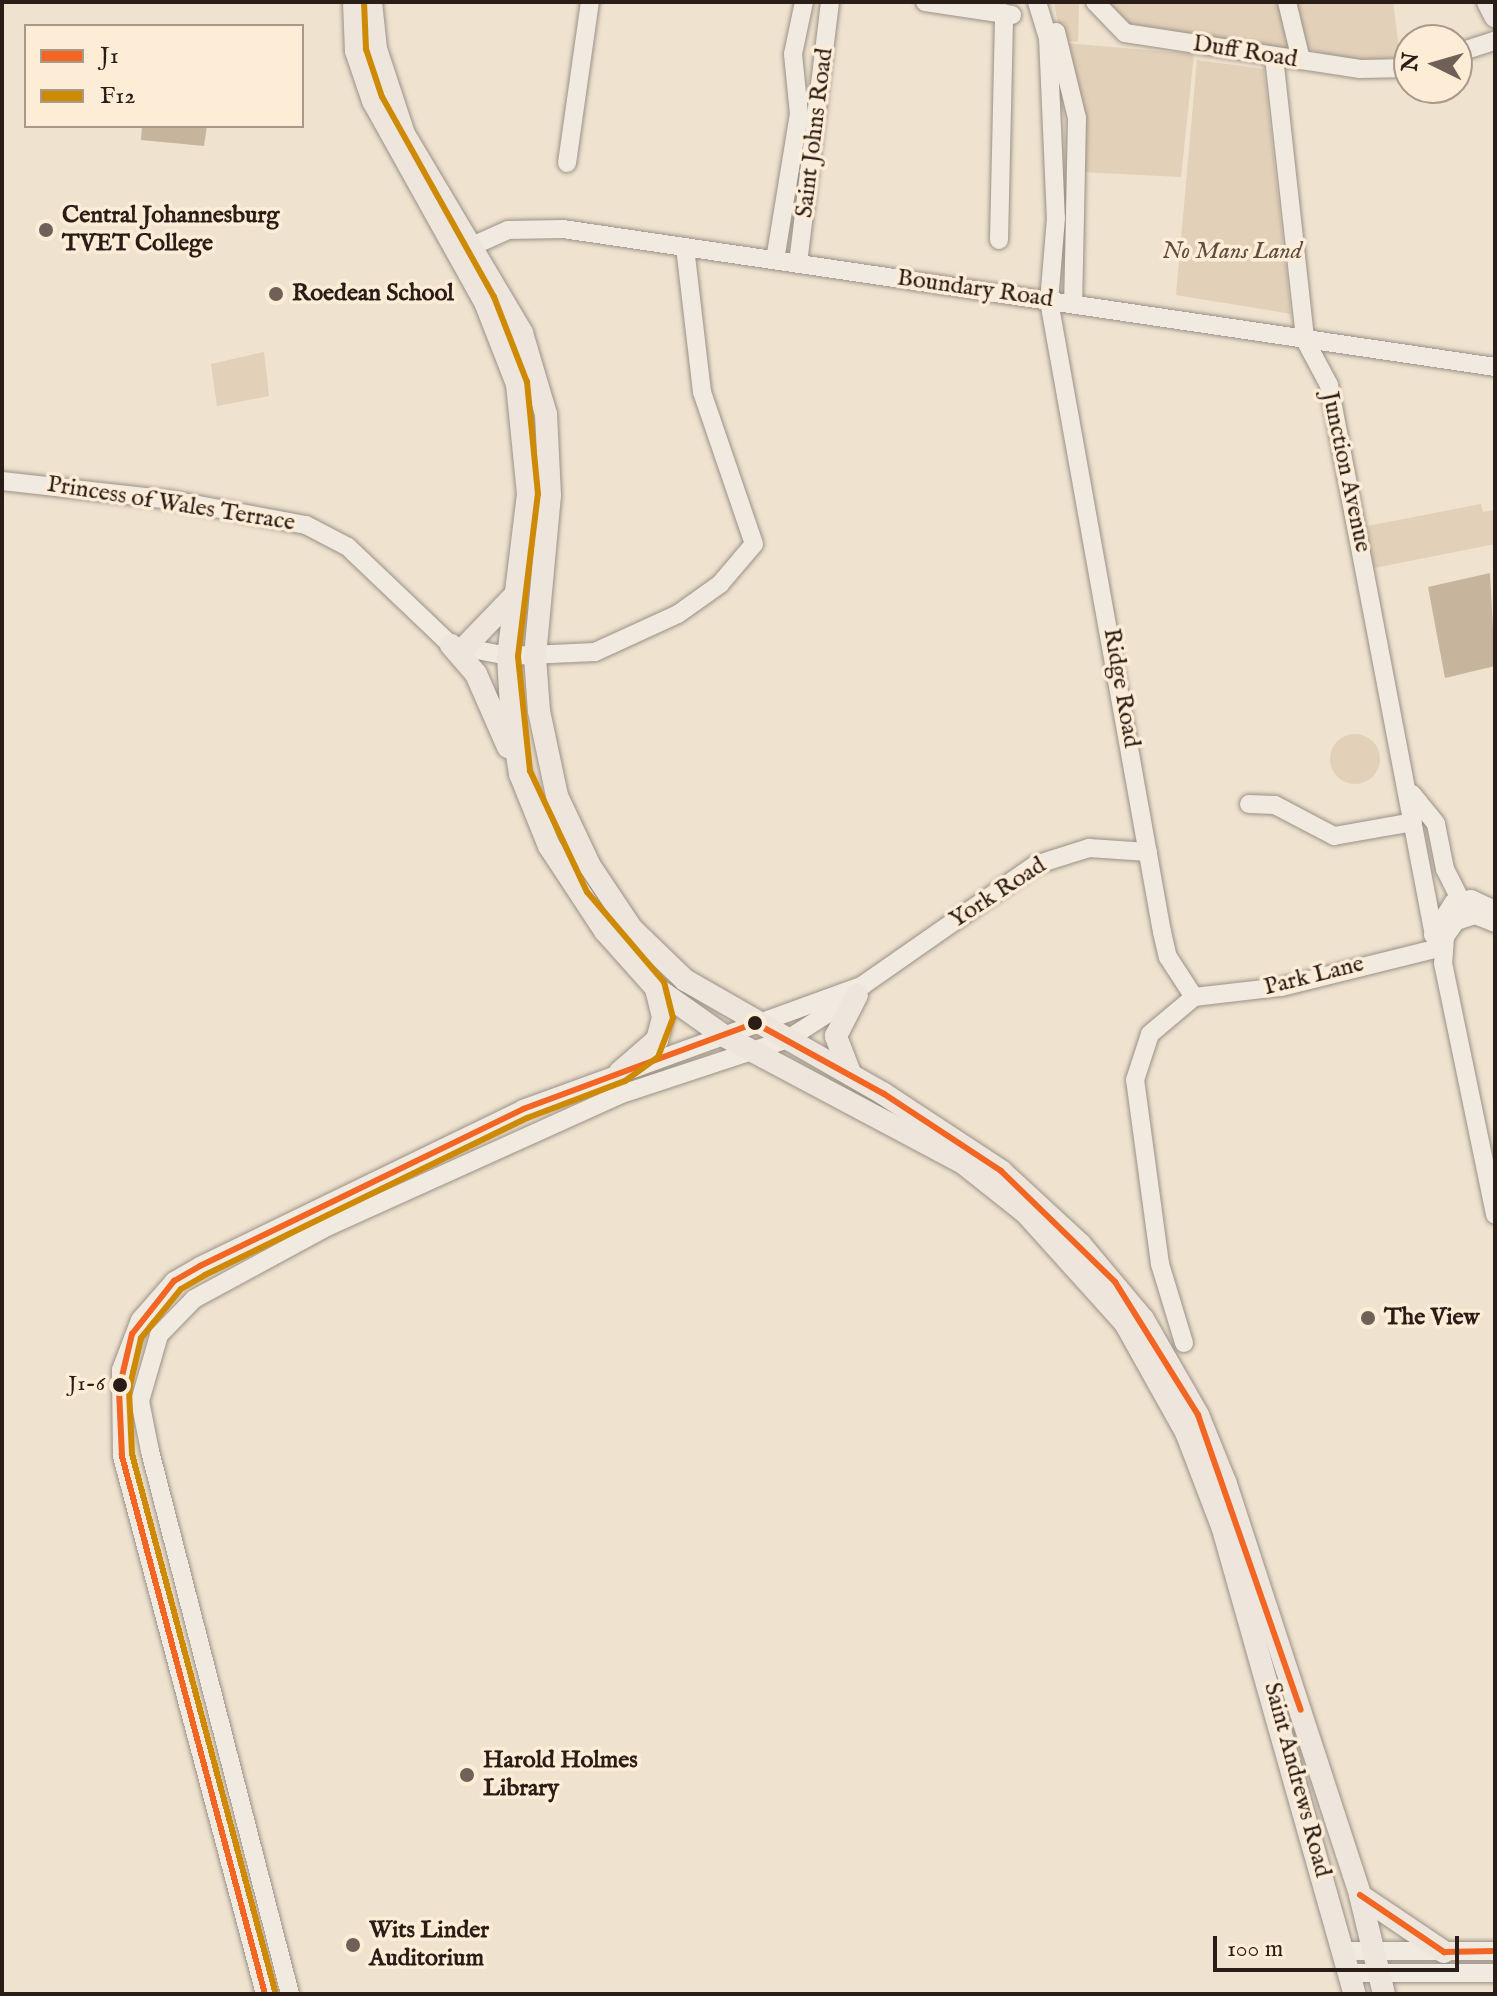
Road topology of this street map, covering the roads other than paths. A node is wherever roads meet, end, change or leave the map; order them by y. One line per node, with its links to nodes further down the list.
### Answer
1 (354, 2): 21 (main road)
2 (371, 2): 21 (main road)
3 (590, 2): 18 (street)
4 (804, 2): 22 (street, Saint Johns Road)
5 (828, 2): 23 (street, Saint Johns Road)
6 (925, 2): 19 (street)
7 (1037, 2): 24 (street, Ridge Road)
8 (1050, 2): 25 (street)
9 (1095, 2): 15 (street, Duff Road)
10 (1287, 2): 16 (street)
11 (1490, 2): 12 (main road)
12 (1495, 14)
13 (1495, 41): 14 (street)
14 (1473, 48)
15 (1274, 57): 16 (street, Duff Road); 26 (street, Junction Avenue)
16 (1301, 60): 17 (street, Duff Road)
17 (1393, 67)
18 (567, 163)
19 (999, 240)
20 (685, 247): 21 (street, Boundary Road); 22 (street, Boundary Road); 32 (street)
21 (467, 248): 29 (main road); 32 (main road, Saint Andrews Road)
22 (775, 260): 23 (street, Boundary Road)
23 (798, 263): 24 (street, Boundary Road)
24 (1049, 301): 25 (street, Boundary Road); 37 (street, Ridge Road)
25 (1073, 303): 26 (street, Boundary Road)
26 (1305, 340): 27 (street, Boundary Road); 34 (street, Junction Avenue)
27 (1495, 367)
28 (2, 481): 30 (street, Princess of Wales Terrace)
29 (516, 594): 30 (main road); 31 (main road)
30 (458, 647): 31 (street); 33 (main road, Saint Andrews Road)
31 (508, 656): 32 (street); 33 (main road)
32 (535, 657): 45 (main road, Saint Andrews Road)
33 (520, 774): 42 (main road, Saint Andrews Road)
34 (1412, 794): 36 (street, Junction Avenue); 38 (street, Junction Avenue)
35 (1249, 804): 36 (street)
36 (1413, 822): 41 (street, Junction Avenue)
37 (1148, 852): 43 (street, York Road); 44 (street, Ridge Road)
38 (1466, 907): 39 (street); 40 (street); 41 (street)
39 (1495, 910)
40 (1495, 923)
41 (1438, 947): 44 (street, Park Lane); 53 (street, Junction Avenue)
42 (656, 988): 46 (main road, Saint Andrews Road); 49 (main road)
43 (860, 990): 45 (street, York Road); 47 (street, York Road); 50 (main road)
44 (1194, 997): 54 (street)
45 (755, 1023): 46 (street, York Road); 47 (main road, Saint Andrews Road)
46 (724, 1036): 48 (main road, Saint Andrews Road); 49 (street, York Road)
47 (788, 1039): 48 (street, York Road); 50 (main road, Saint Andrews Road)
48 (758, 1052): 52 (street, York Road); 56 (main road, Saint Andrews Road)
49 (620, 1072): 51 (street, York Road)
50 (852, 1075): 55 (main road, Saint Andrews Road)
51 (541, 1101): 52 (street); 64 (street, York Road)
52 (550, 1125): 62 (street, York Road)
53 (1495, 1215)
54 (1184, 1343)
55 (1360, 1895): 58 (main road, Saint Andrews Road); 59 (main road)
56 (1346, 1951): 58 (street); 61 (main road, Saint Andrews Road)
57 (1495, 1951): 59 (street)
58 (1377, 1952): 59 (street); 63 (main road, Saint Andrews Road)
59 (1444, 1952)
60 (1495, 1973): 63 (street)
61 (1353, 1984): 63 (street)
62 (287, 1985): 64 (street)
63 (1383, 1985)
64 (264, 1990)

